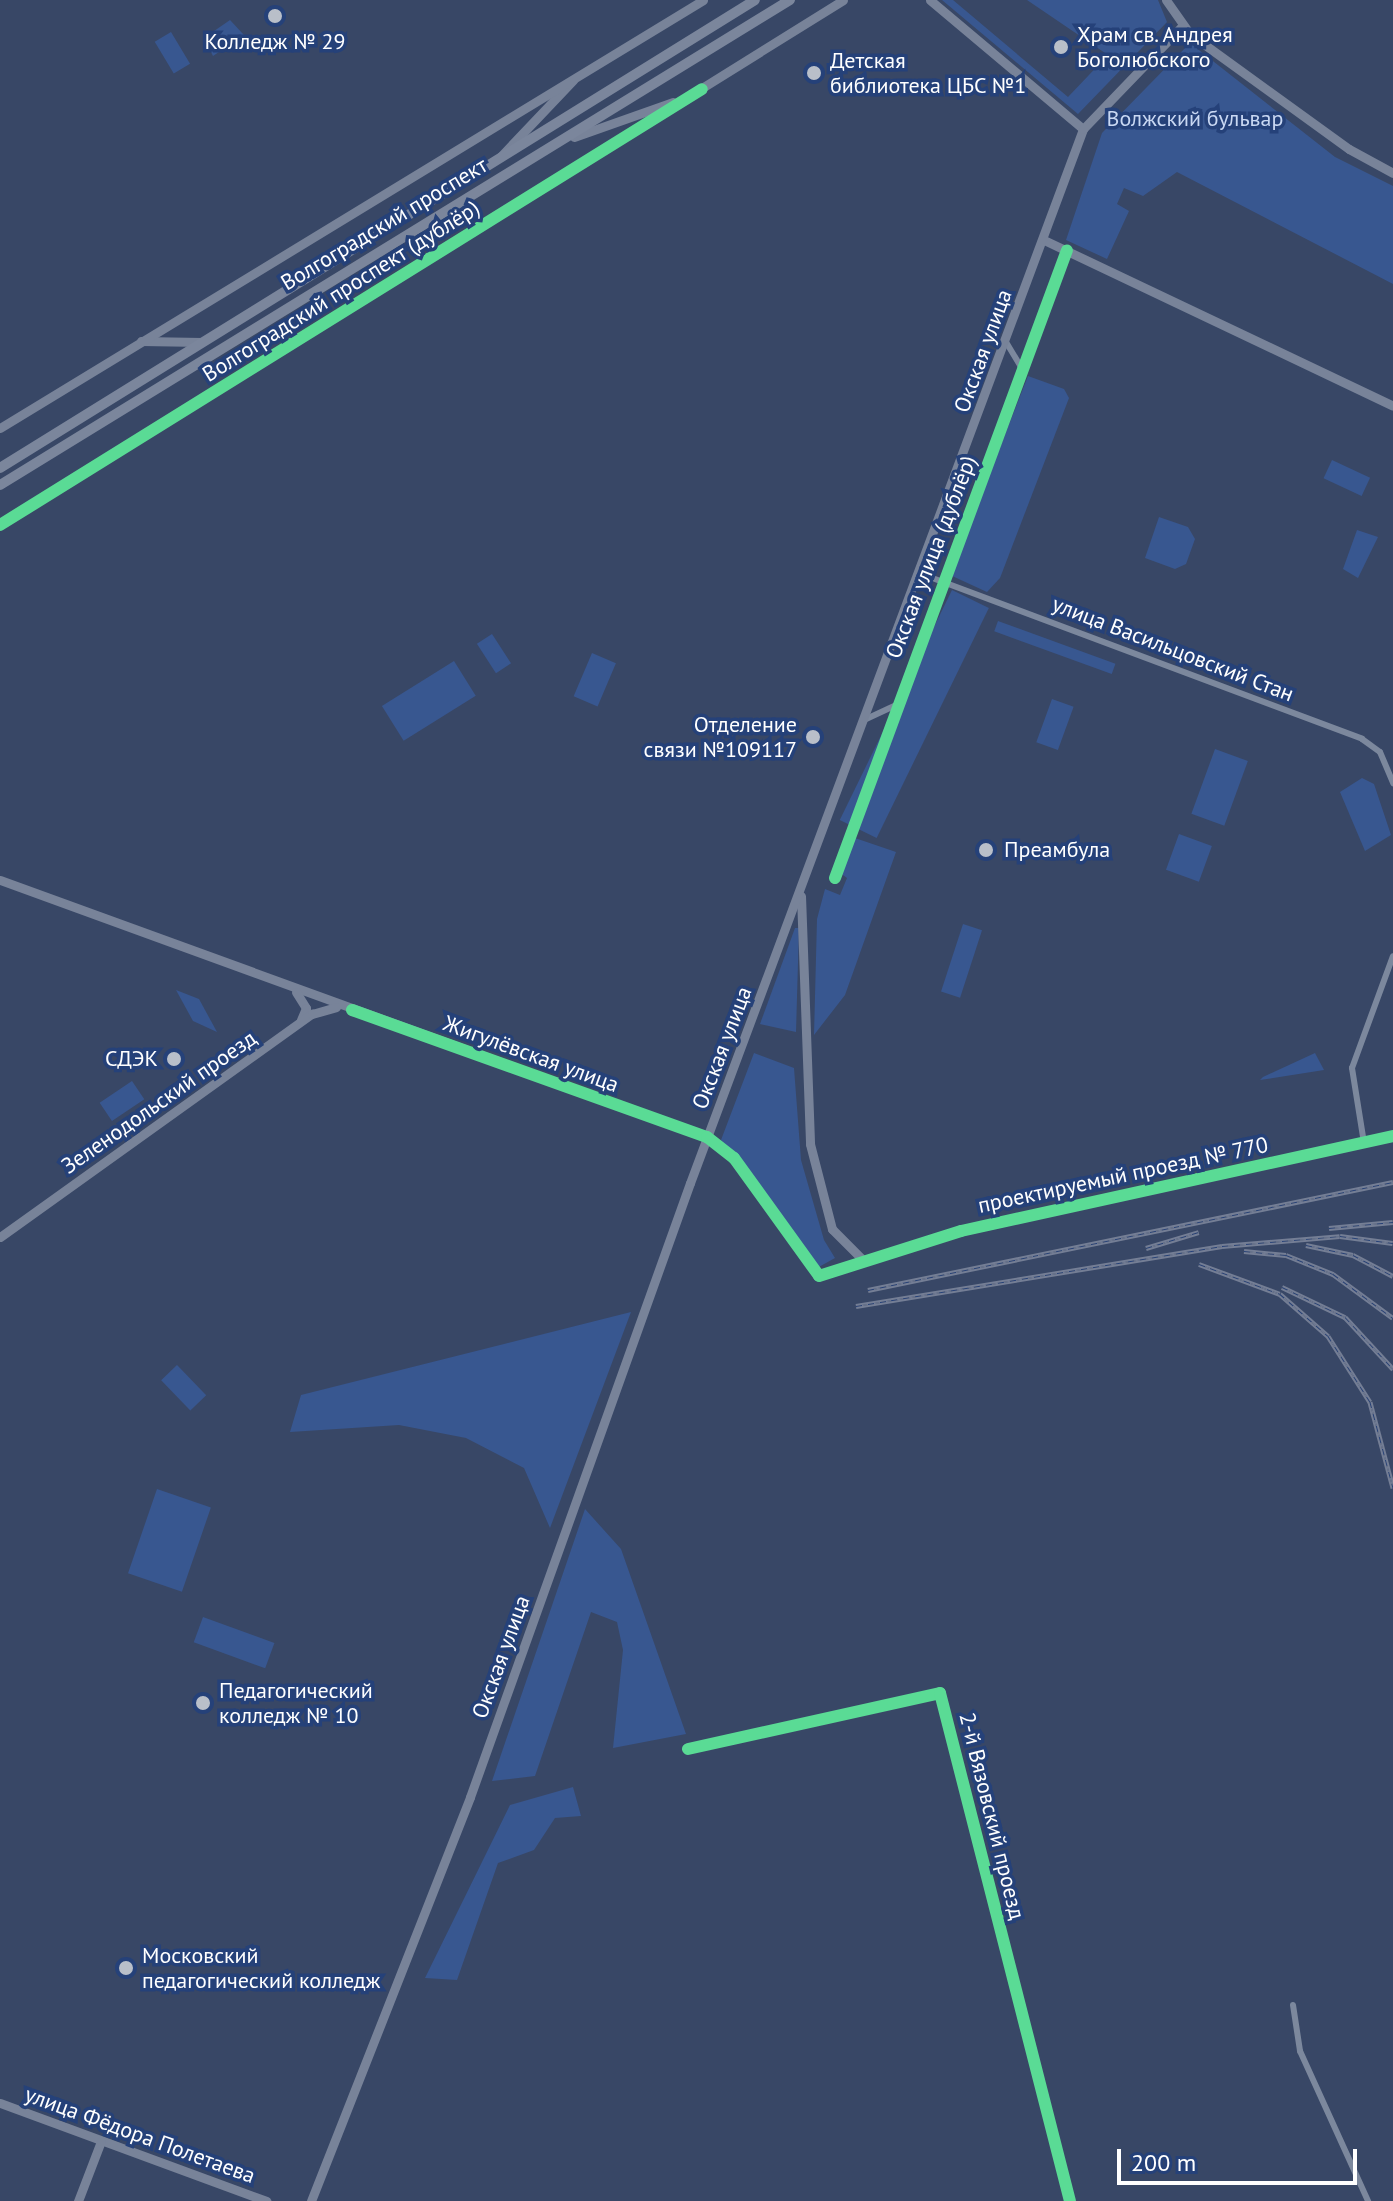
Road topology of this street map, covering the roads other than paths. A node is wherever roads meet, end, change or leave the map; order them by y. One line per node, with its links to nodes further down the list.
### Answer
1 (703, 0): 9 (street)
2 (755, 0): 13 (main road, Волгоградский проспект)
3 (790, 0): 12 (main road, Волгоградский проспект)
4 (843, 0): 10 (street, Волгоградский проспект (дублёр))
5 (930, 0): 7 (street)
6 (1166, 0): 8 (street)
7 (938, 4): 11 (street)
8 (1181, 27): 11 (street, Окская улица); 14 (street)
9 (588, 67): 13 (street); 17 (street)
10 (702, 89): 12 (street, Волгоградский проспект (дублёр)); 25 (street, Волгоградский проспект (дублёр))
11 (1083, 129): 15 (street, Окская улица)
12 (554, 144): 24 (main road, Волгоградский проспект)
13 (496, 160): 18 (main road, Волгоградский проспект)
14 (1393, 173)
15 (1044, 240): 16 (street); 19 (street, Окская улица)
16 (1067, 250): 20 (street, Окская улица (дублёр)); 21 (street)
17 (140, 341): 18 (street); 22 (street)
18 (205, 341): 23 (main road, Волгоградский проспект)
19 (1006, 342): 20 (street); 26 (street, Окская улица)
20 (1023, 370): 27 (street, Окская улица (дублёр))
21 (1393, 406)
22 (0, 428)
23 (0, 468)
24 (0, 485)
25 (0, 525)
26 (919, 573): 27 (street, улица Васильцовский Стан); 29 (street, Окская улица)
27 (943, 582): 28 (street, Окская улица (дублёр)); 30 (street, улица Васильцовский Стан)
28 (896, 705): 29 (street); 31 (street, Окская улица (дублёр))
29 (864, 720): 33 (street, Окская улица)
30 (1393, 783)
31 (835, 878)
32 (0, 880): 35 (street, Жигулёвская улица)
33 (801, 889): 39 (street, Окская улица); 42 (street)
34 (1393, 956): 40 (street)
35 (282, 985): 36 (street, Жигулёвская улица); 37 (street)
36 (342, 1006): 37 (street, Зеленодольский проезд); 39 (street, Жигулёвская улица)
37 (299, 1025): 41 (street, Зеленодольский проезд)
38 (1393, 1136): 40 (street, проектируемый проезд № 770)
39 (707, 1137): 42 (street, проектируемый проезд № 770); 49 (street, Окская улица)
40 (1364, 1143): 42 (street, проектируемый проезд № 770)
41 (0, 1237)
42 (864, 1261)
43 (688, 1749): 50 (street, 2-й Вязовский проезд)
44 (1293, 2005): 51 (street)
45 (0, 2103): 46 (street, улица Фёдора Полетаева)
46 (101, 2141): 47 (street); 48 (street, улица Фёдора Полетаева)
47 (78, 2201)
48 (267, 2201)
49 (311, 2201)
50 (1070, 2201)
51 (1368, 2201)

